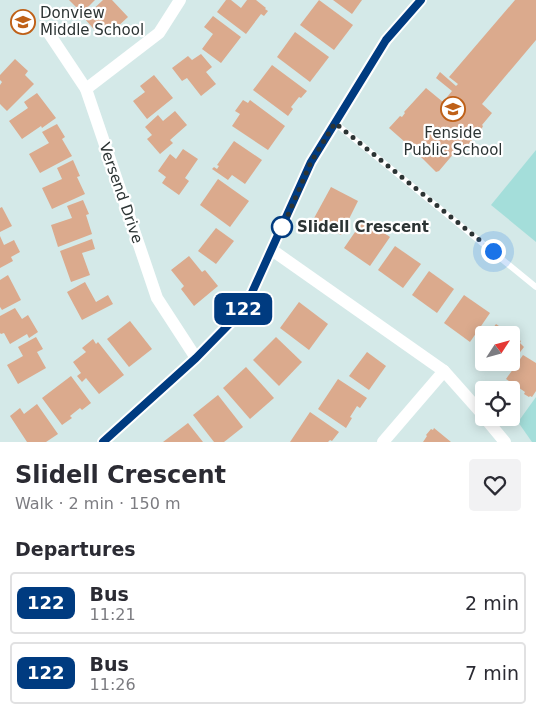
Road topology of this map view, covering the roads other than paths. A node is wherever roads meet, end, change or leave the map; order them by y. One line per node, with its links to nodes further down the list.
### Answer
1 (180, 0): 4 (street)
2 (421, 0): 5 (street)
3 (46, 29): 4 (street, Versend Drive)
4 (86, 90): 8 (street, Versend Drive)
5 (335, 123): 6 (street); 7 (lane)
6 (272, 250): 8 (street); 9 (street)
7 (536, 287)
8 (196, 358): 12 (street)
9 (444, 371): 10 (street); 13 (street)
10 (475, 407)
11 (492, 426): 14 (street)
12 (103, 442)
13 (383, 442)
14 (505, 442)

